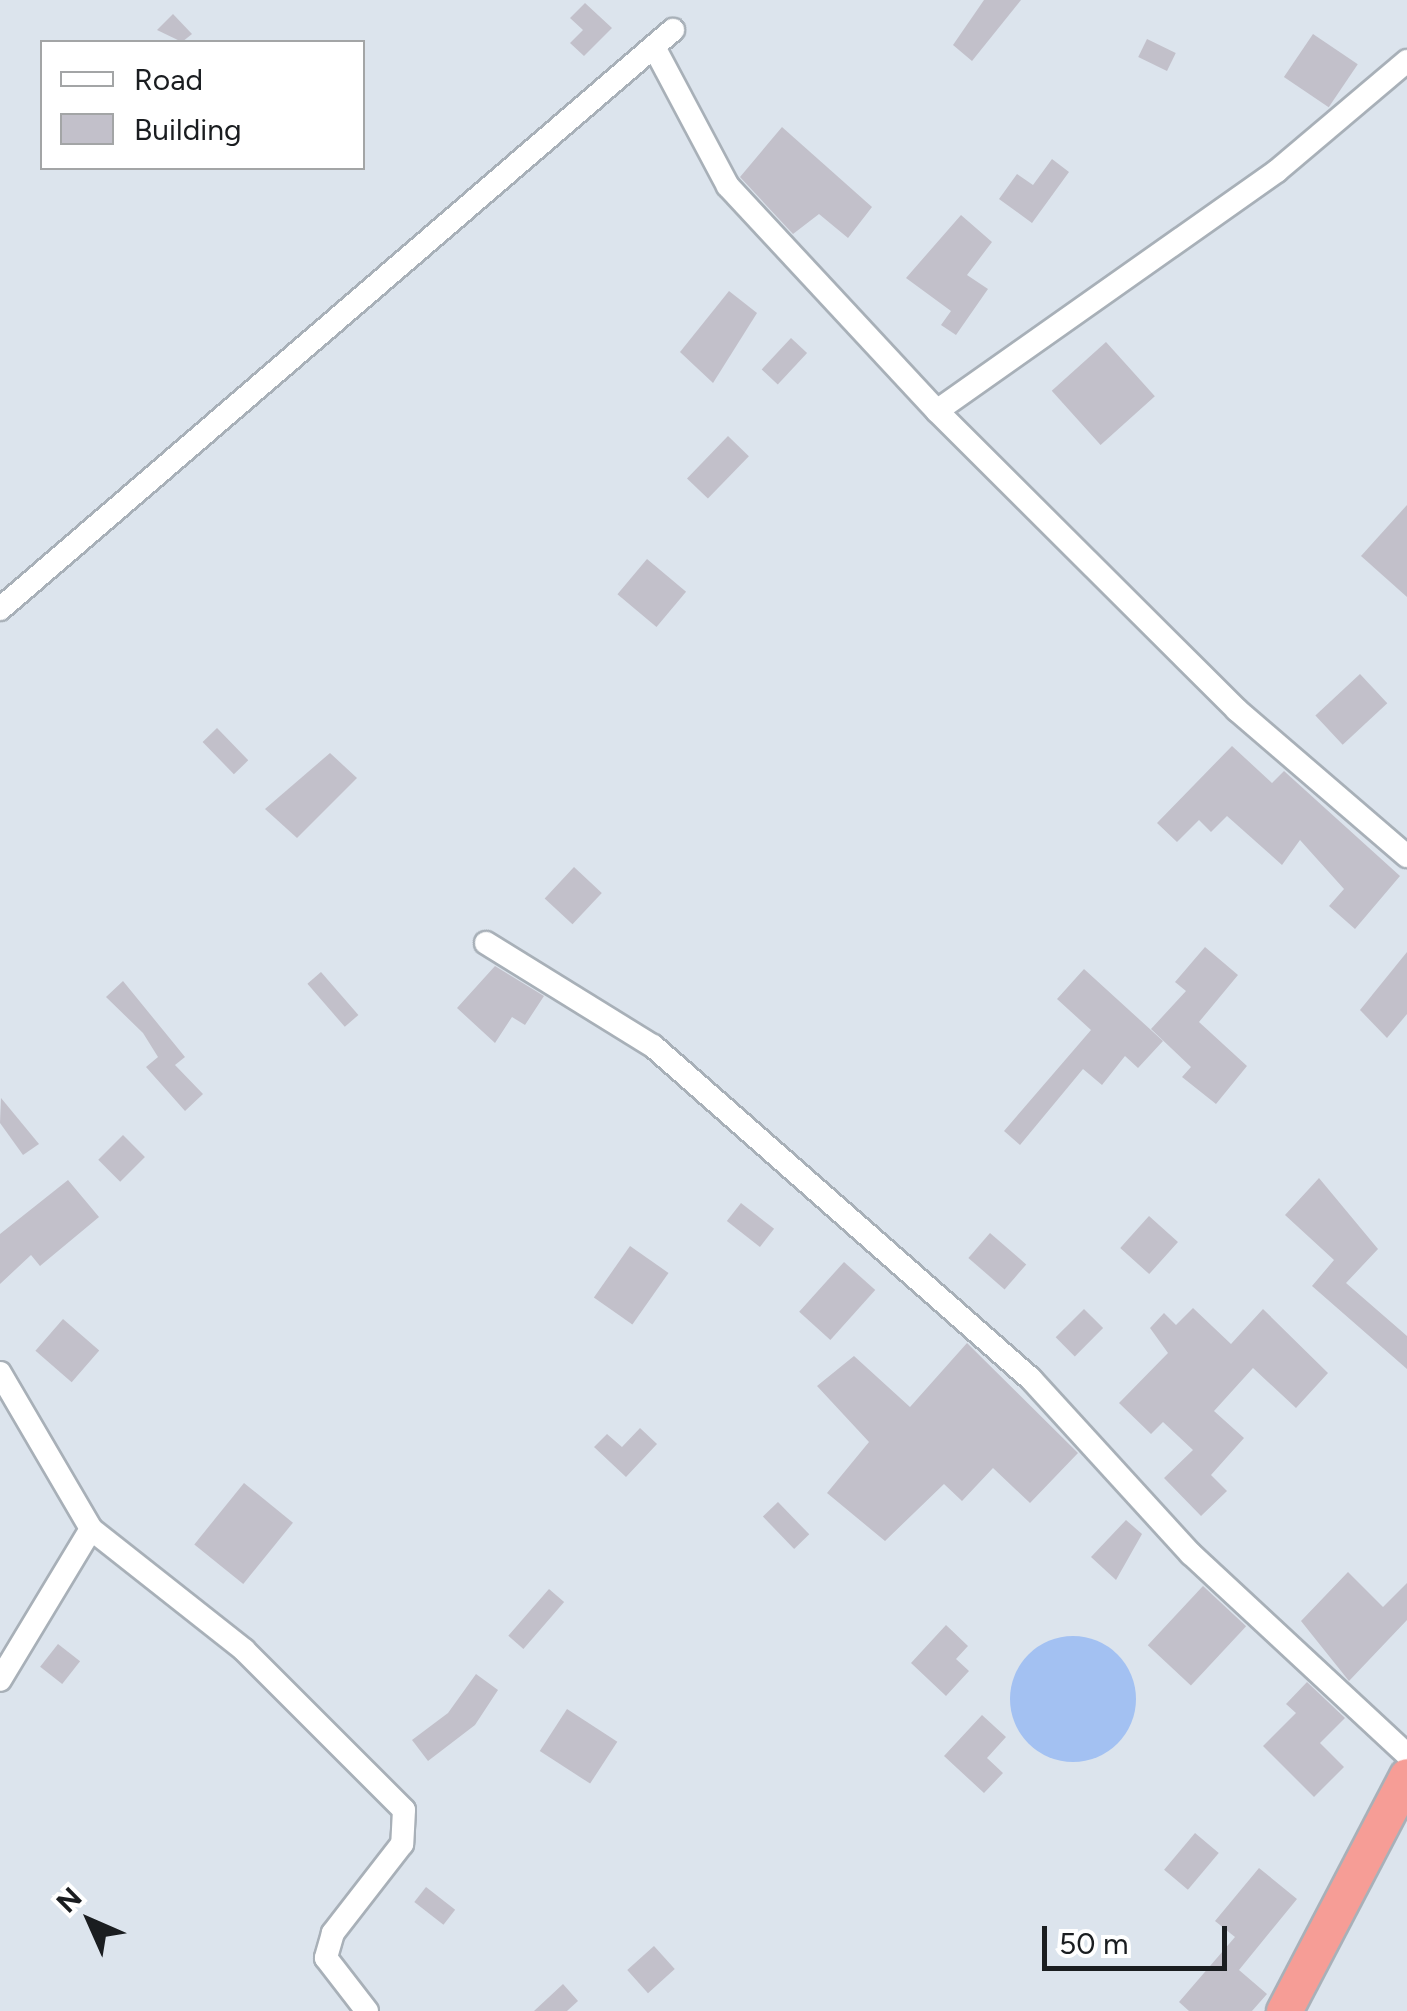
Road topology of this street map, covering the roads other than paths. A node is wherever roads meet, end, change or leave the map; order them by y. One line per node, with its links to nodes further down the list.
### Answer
1 (673, 30): 2 (street)
2 (654, 47): 4 (street); 5 (street)
3 (1407, 61): 4 (street)
4 (937, 411): 6 (street)
5 (0, 608)
6 (1407, 856)
7 (486, 943): 11 (street)
8 (0, 1373): 9 (street)
9 (92, 1529): 10 (street); 13 (street)
10 (0, 1680)
11 (1407, 1755)
12 (1407, 1776): 14 (highway)
13 (366, 2011)
14 (1284, 2011)

